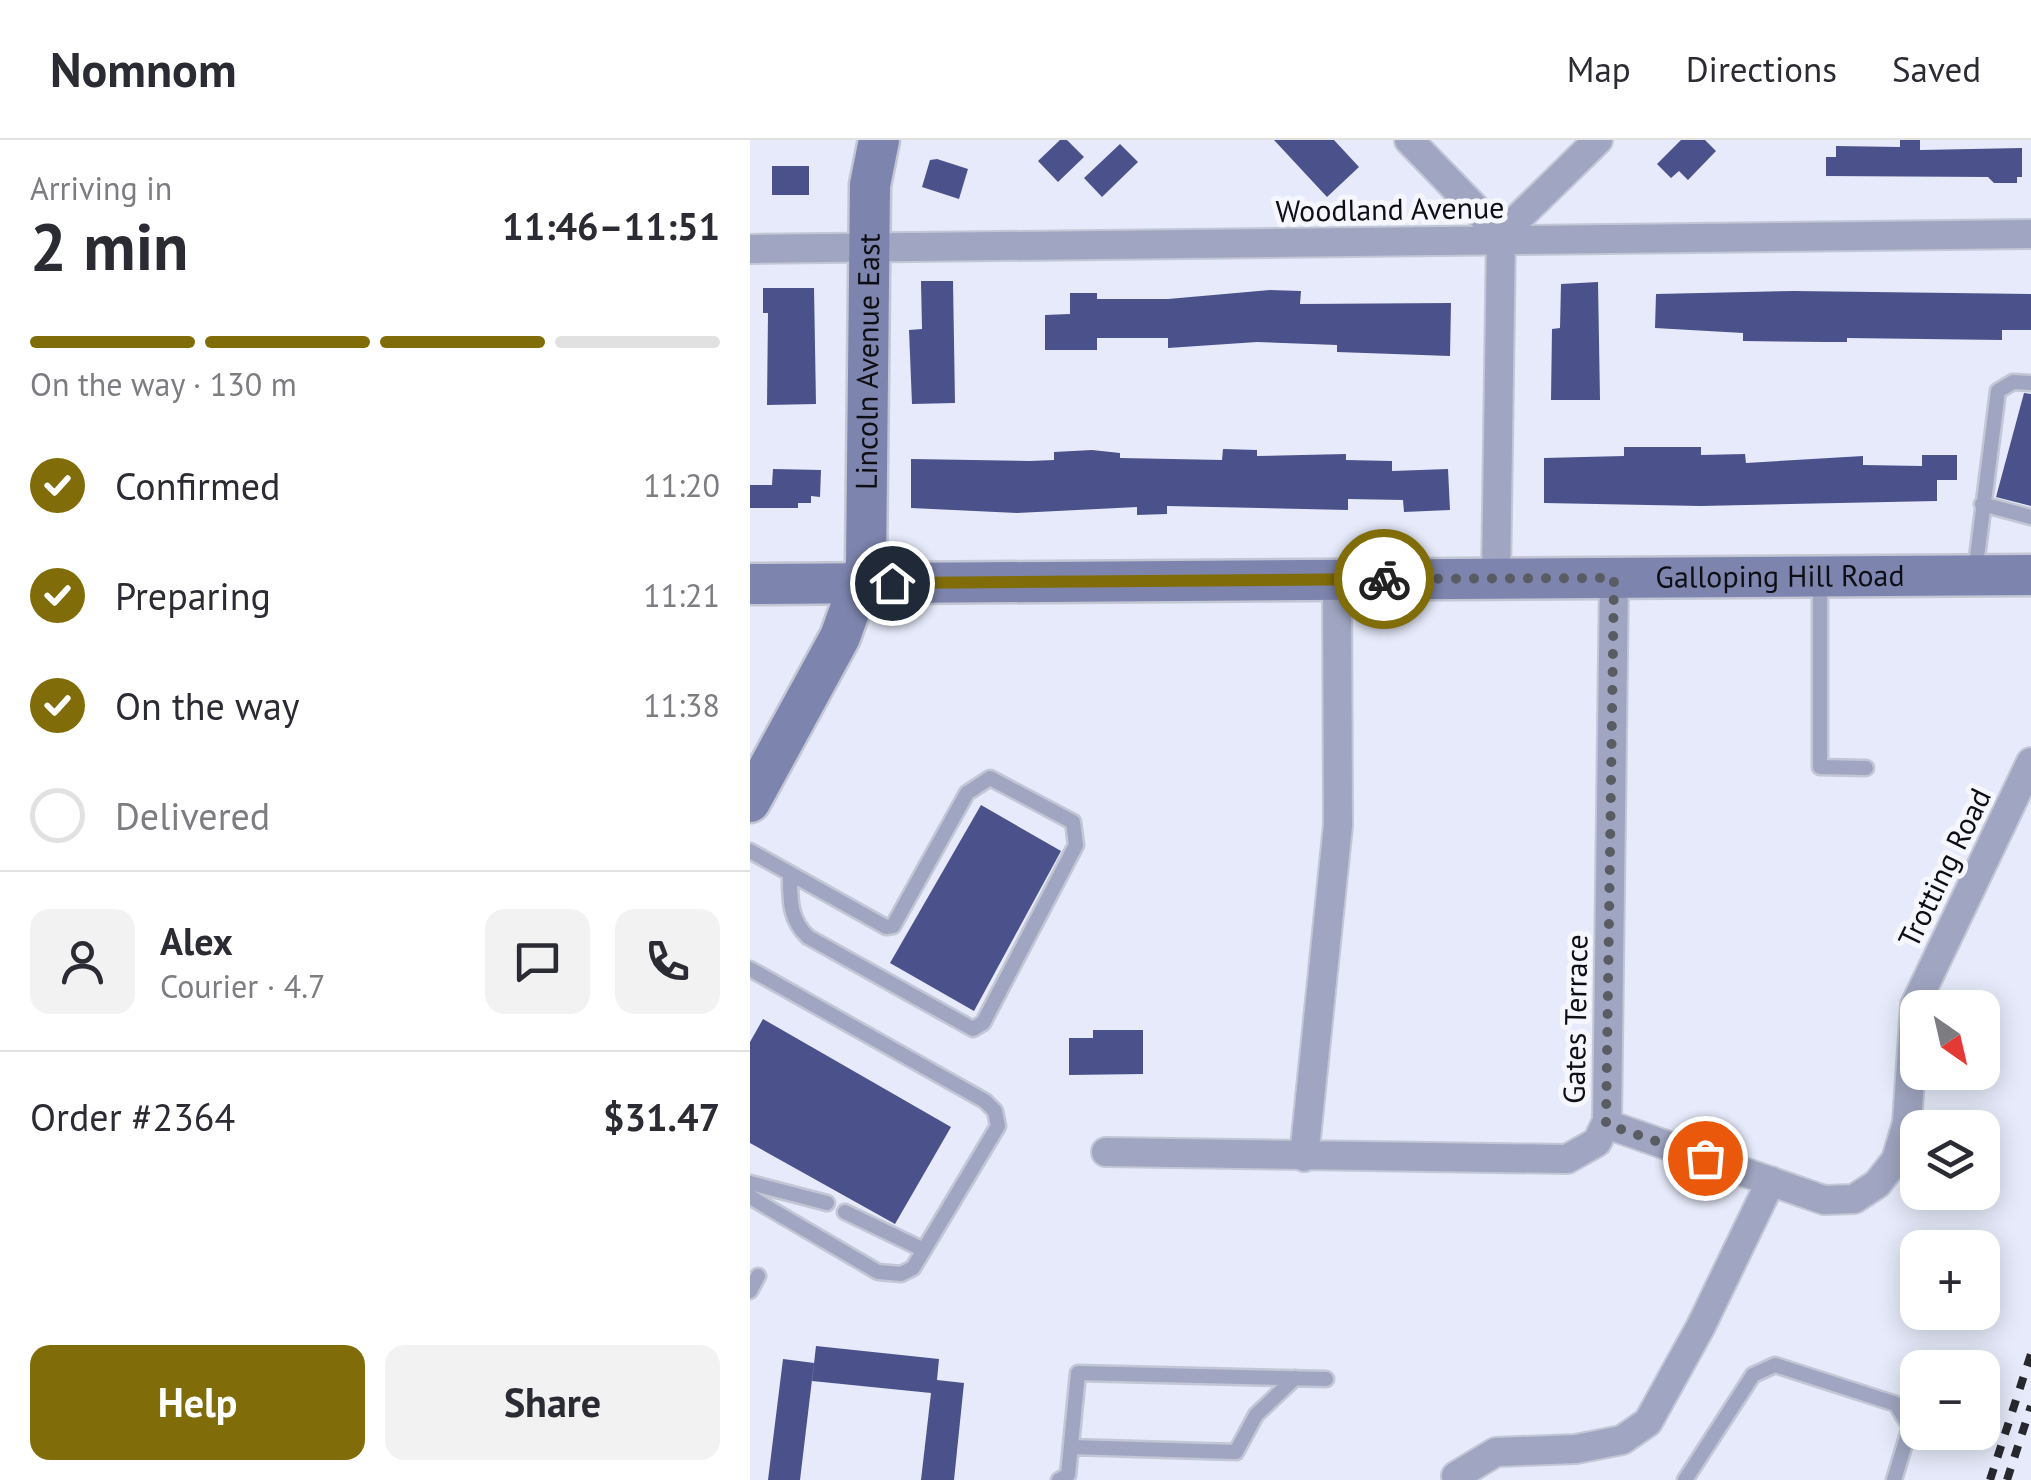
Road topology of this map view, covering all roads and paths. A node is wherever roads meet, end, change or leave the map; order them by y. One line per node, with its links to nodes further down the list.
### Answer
1 (879, 140): 7 (main road, Lincoln Avenue East)
2 (1409, 140): 5 (street)
3 (1598, 140): 5 (street)
4 (2031, 234): 5 (street, Woodland Avenue)
5 (1501, 238): 7 (street, Woodland Avenue); 14 (street)
6 (750, 249): 7 (street, Woodland Avenue)
7 (869, 249): 17 (main road, Lincoln Avenue East)
8 (2031, 382): 9 (lane)
9 (1982, 504): 10 (lane); 13 (lane)
10 (2031, 516)
11 (2031, 575): 13 (main road, Galloping Hill Road)
12 (1820, 576): 13 (main road, Galloping Hill Road); 15 (main road, Galloping Hill Road); 20 (lane)
13 (1974, 576)
14 (1496, 578): 15 (main road, Galloping Hill Road); 16 (main road, Galloping Hill Road)
15 (1614, 578): 25 (street, Gates Terrace)
16 (1337, 580): 17 (main road, Galloping Hill Road); 27 (street)
17 (859, 583): 18 (main road, Galloping Hill Road); 21 (main road, Lincoln Avenue East)
18 (750, 584)
19 (2031, 762): 28 (street, Trotting Road)
20 (1866, 768)
21 (750, 802)
22 (750, 851): 23 (lane)
23 (790, 874): 23 (lane)
24 (750, 969): 33 (lane)
25 (1606, 1124): 27 (street, Gates Terrace); 28 (street, Trotting Road)
26 (1106, 1152): 27 (street, Gates Terrace)
27 (1304, 1157)
28 (1770, 1181): 39 (street)
29 (750, 1183): 31 (lane)
30 (750, 1197): 33 (lane)
31 (827, 1203)
32 (845, 1212): 33 (lane)
33 (924, 1250)
34 (758, 1276): 35 (lane)
35 (750, 1292)
36 (1295, 1378): 37 (lane); 38 (lane); 38 (lane)
37 (1326, 1379)
38 (1071, 1447): 40 (lane)
39 (1456, 1476)
40 (1060, 1480)
41 (1686, 1480): 42 (lane)
42 (1894, 1480)

